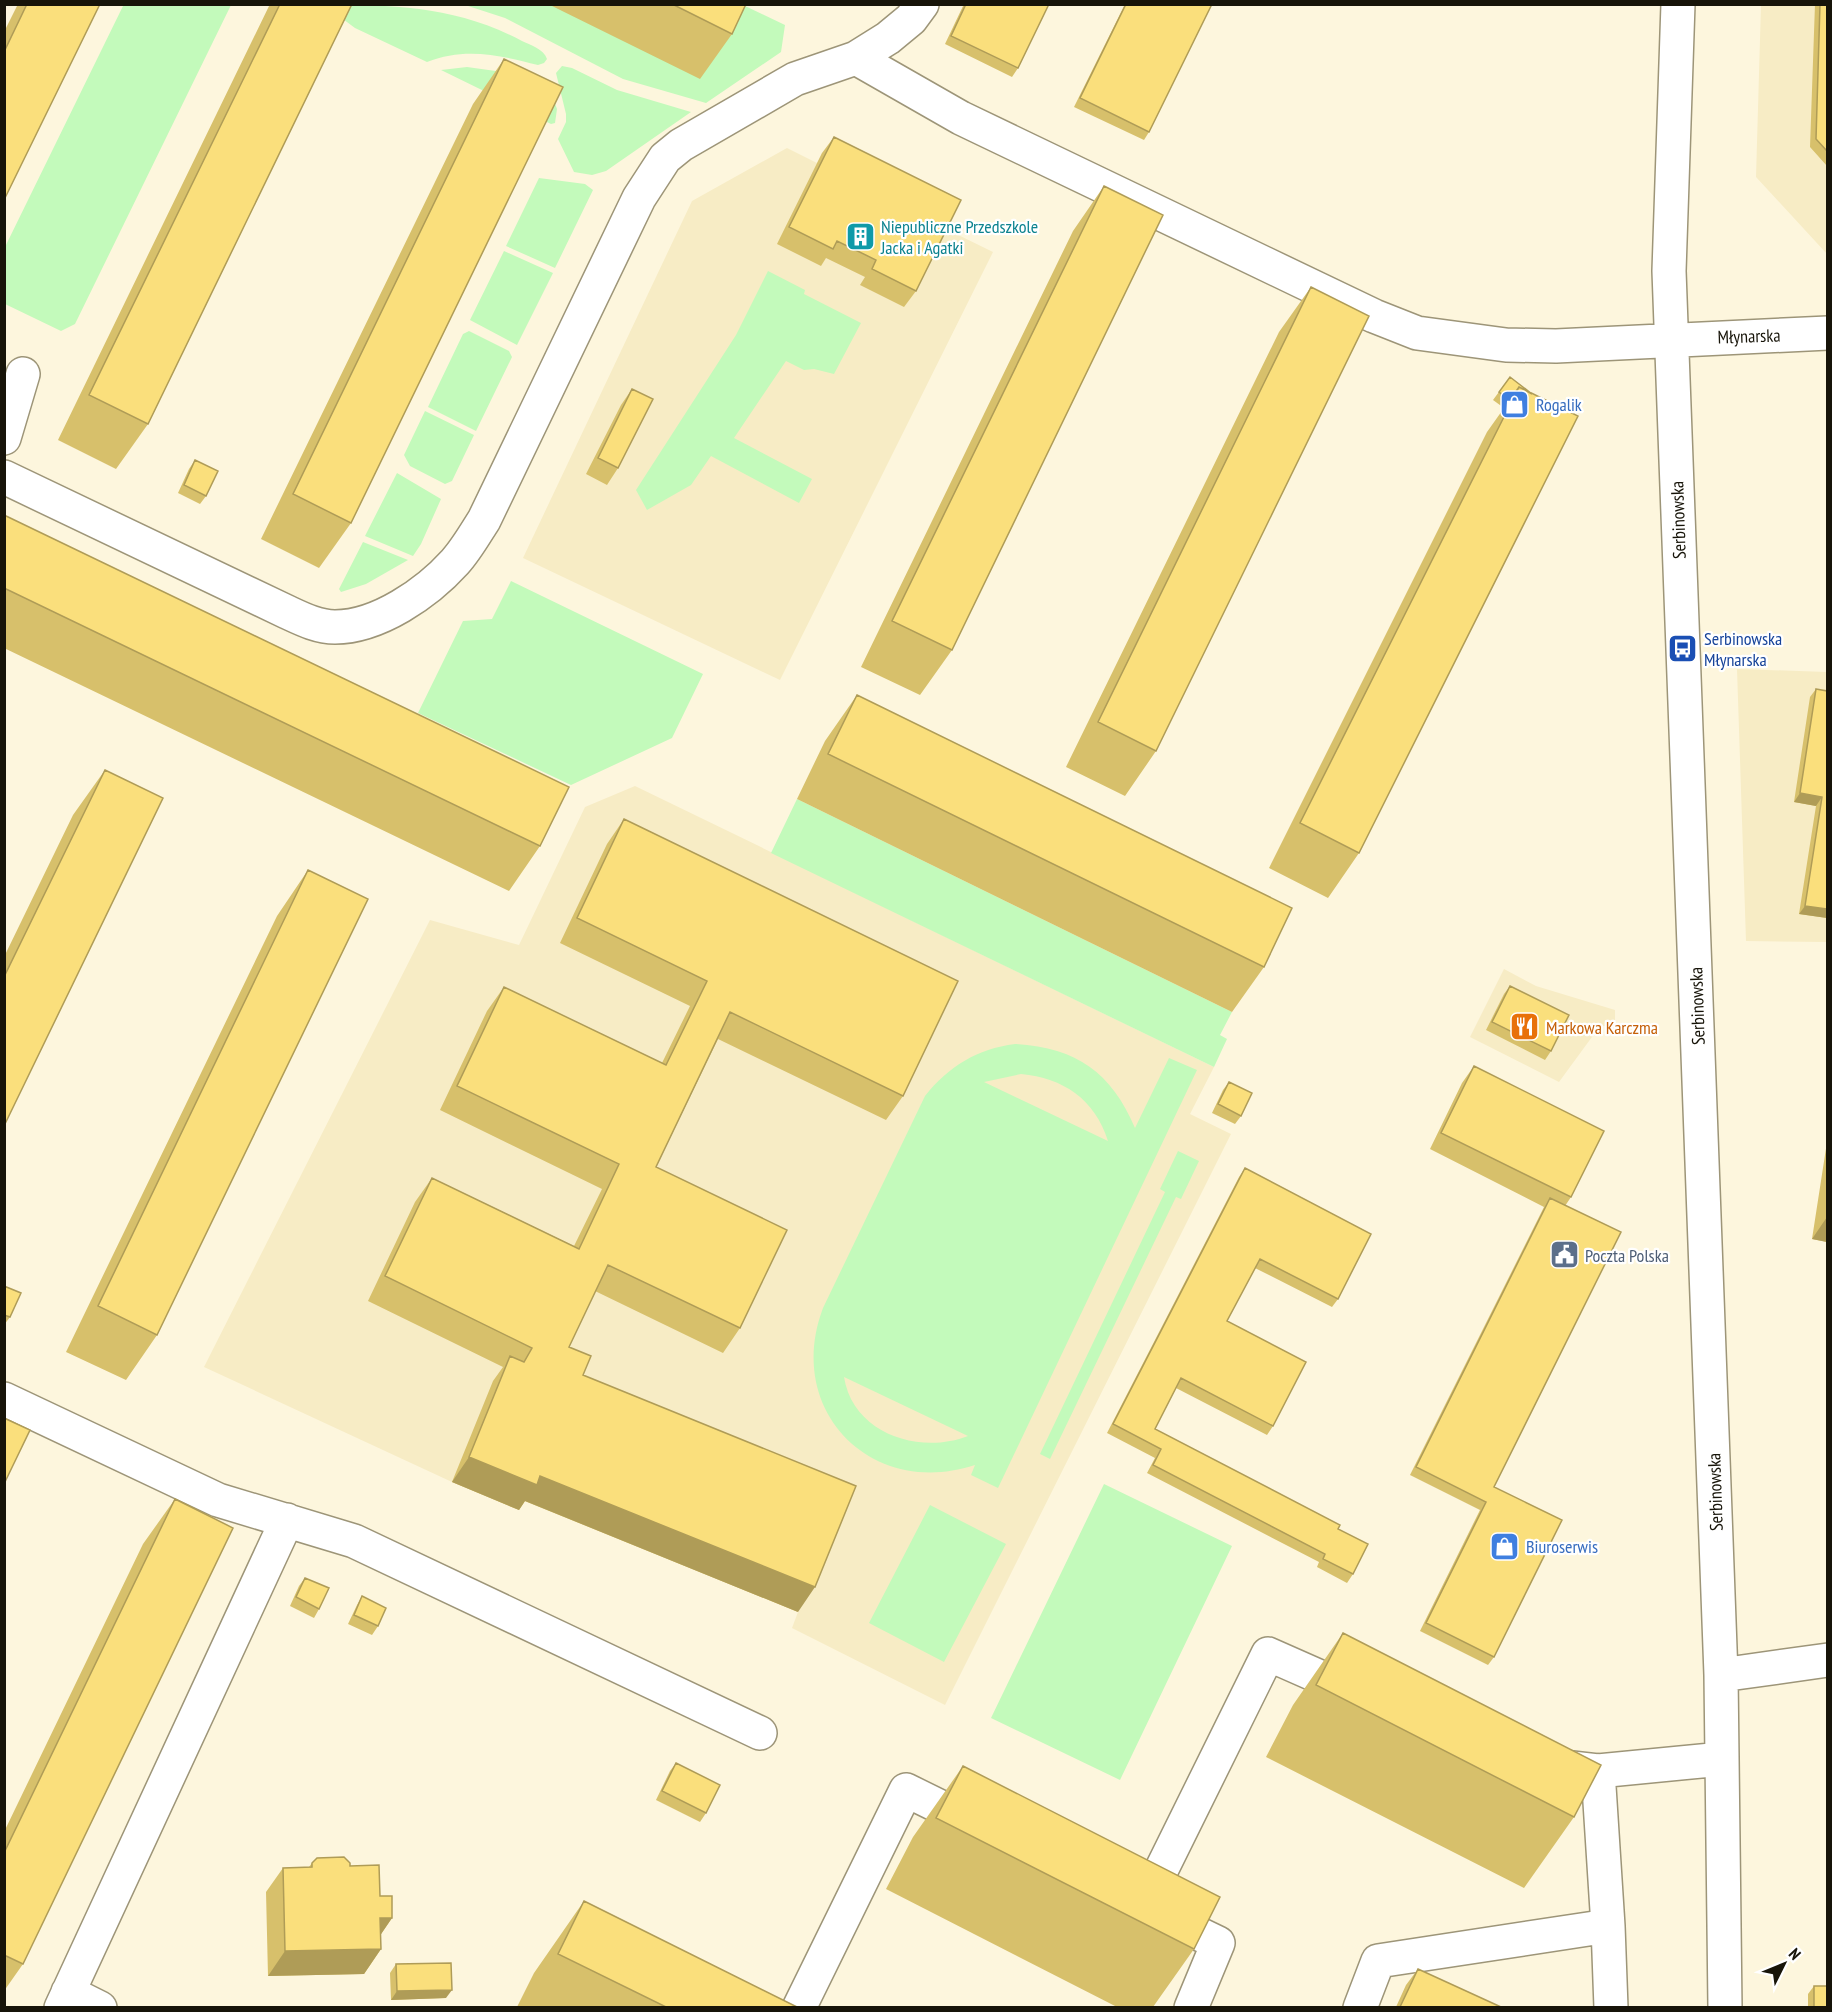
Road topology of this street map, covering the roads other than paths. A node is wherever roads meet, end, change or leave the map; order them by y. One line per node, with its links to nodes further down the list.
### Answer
1 (922, 4): 3 (street)
2 (1678, 4): 5 (street, Serbinowska)
3 (856, 57): 5 (street, Młynarska); 8 (street)
4 (1827, 333): 5 (street, Młynarska)
5 (1671, 339): 12 (street, Serbinowska)
6 (23, 374): 7 (street)
7 (4, 438)
8 (4, 477)
9 (4, 1399): 10 (street)
10 (287, 1520): 14 (street); 22 (street)
11 (1827, 1660): 12 (street)
12 (1721, 1675): 15 (street, Serbinowska)
13 (1385, 1706): 20 (street)
14 (760, 1733)
15 (1722, 1759): 17 (street); 28 (street, Serbinowska)
16 (1525, 1760): 17 (street)
17 (1598, 1771): 21 (street)
18 (999, 1836): 24 (street)
19 (1113, 1892): 20 (street)
20 (1144, 1908): 25 (street)
21 (1608, 1926): 26 (street); 27 (street)
22 (65, 2000): 23 (street)
23 (100, 2007)
24 (799, 2007)
25 (1191, 2007)
26 (1359, 2007)
27 (1611, 2007)
28 (1725, 2007)

